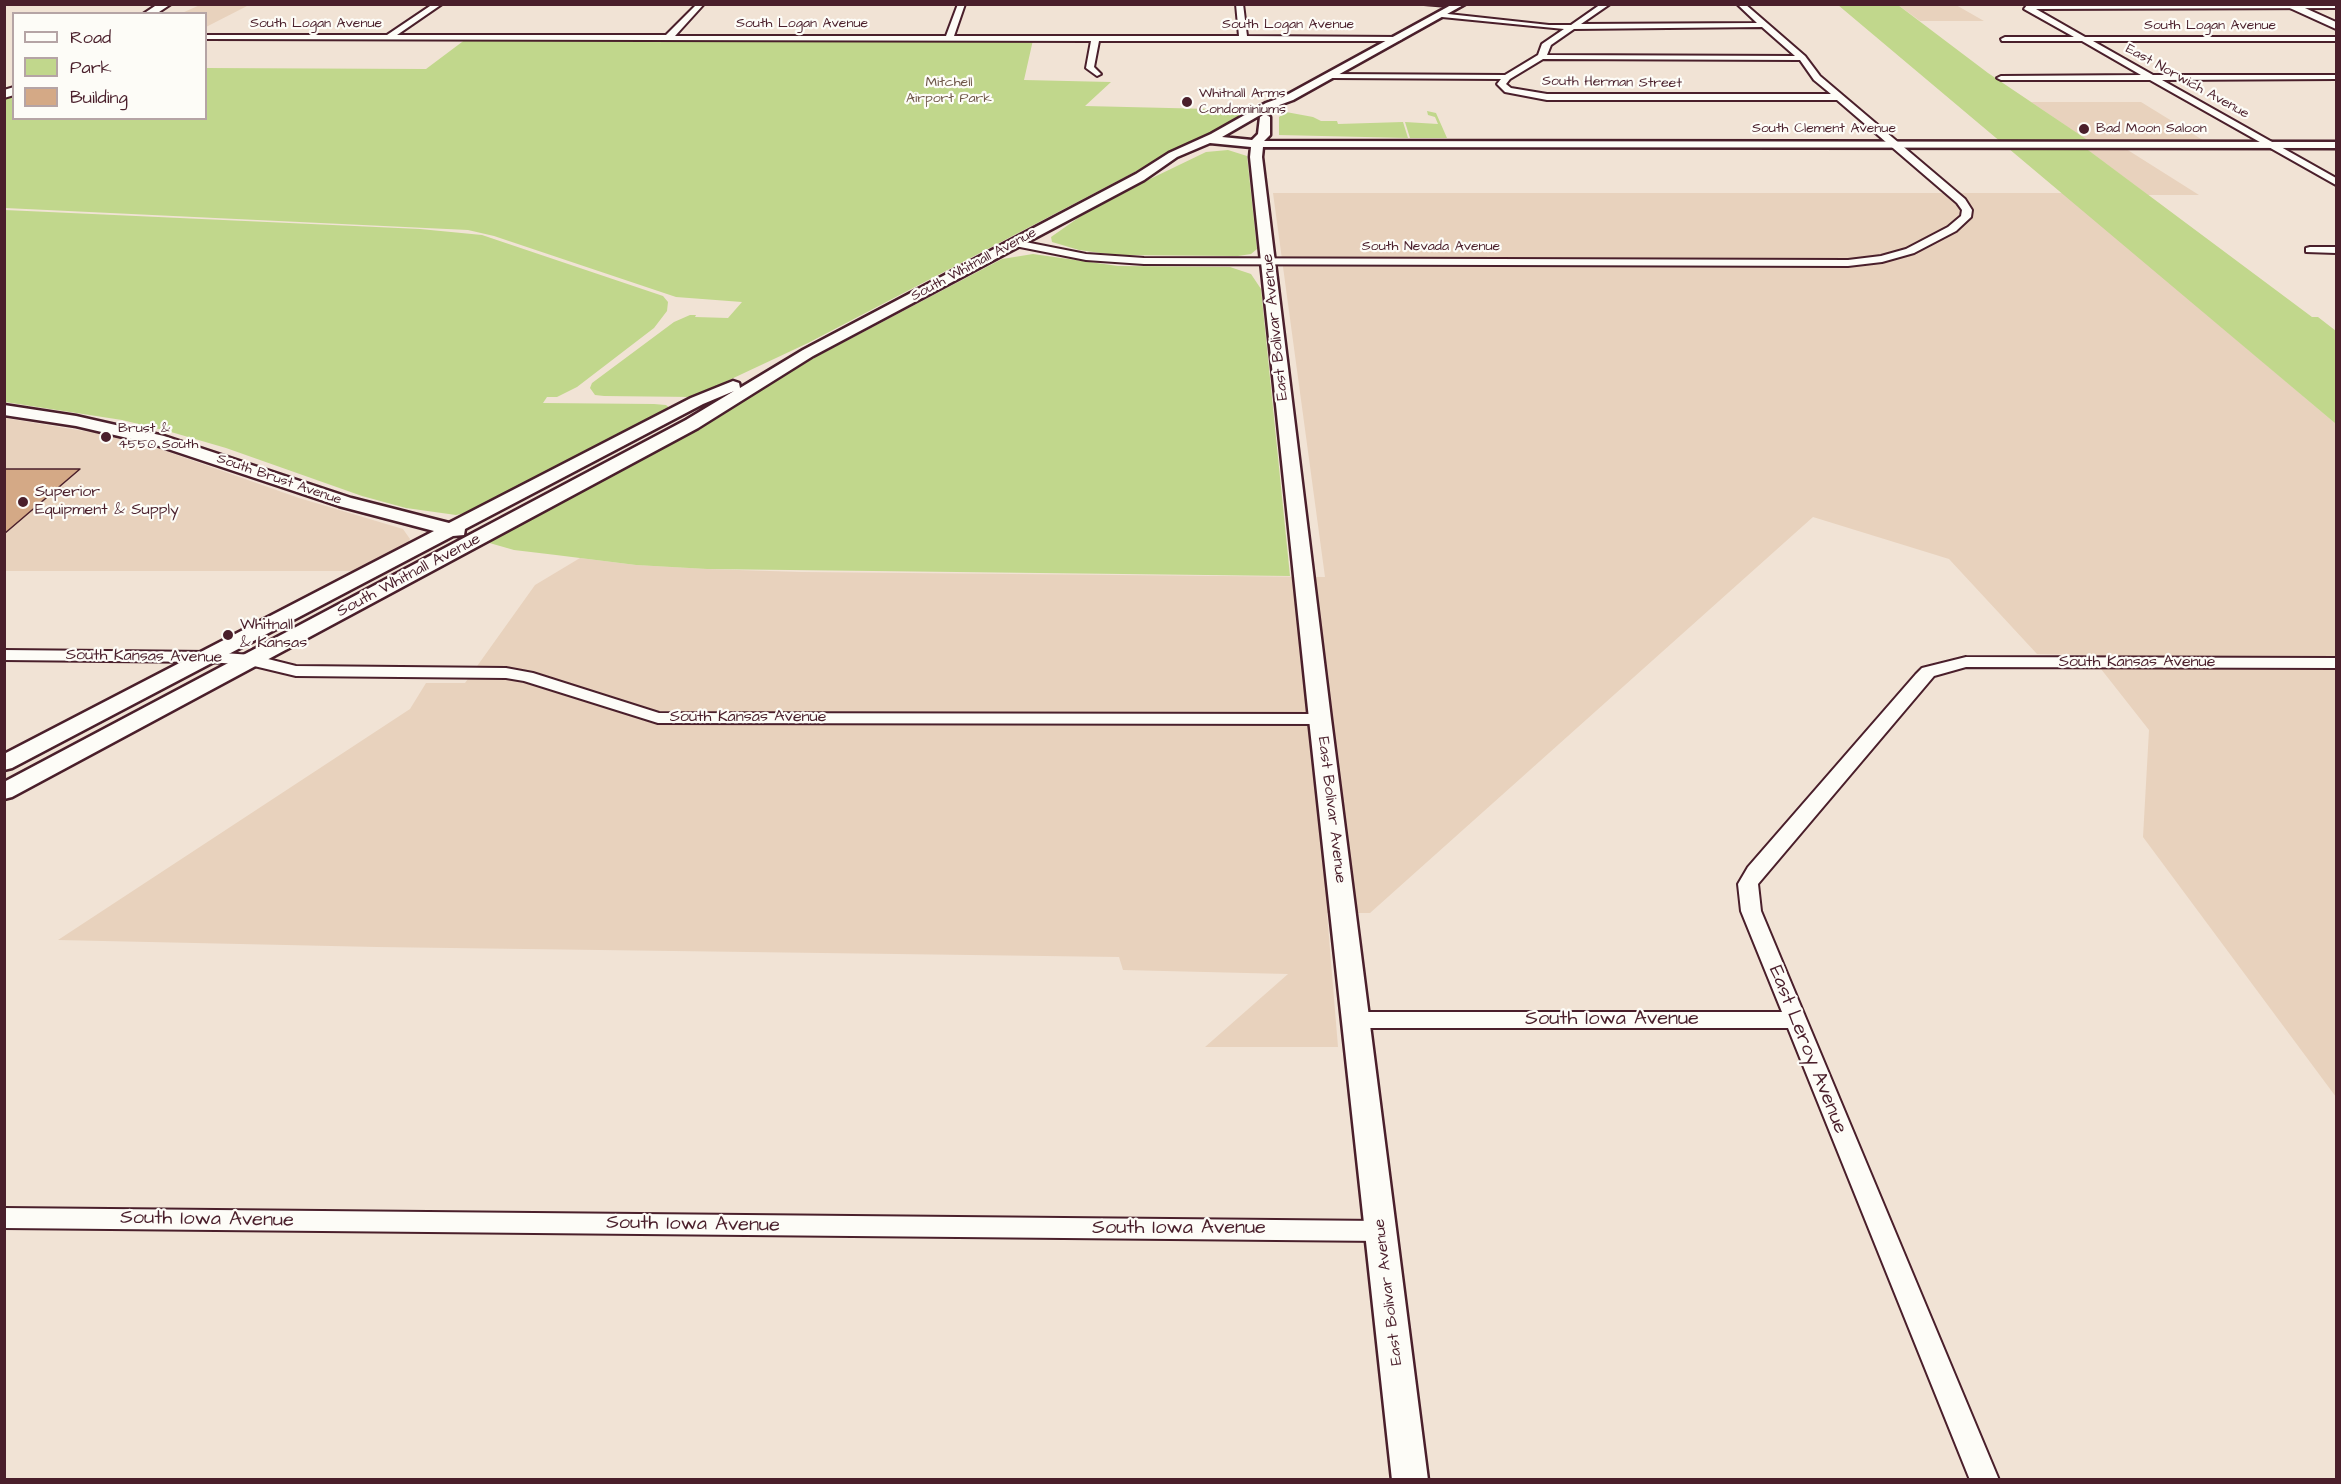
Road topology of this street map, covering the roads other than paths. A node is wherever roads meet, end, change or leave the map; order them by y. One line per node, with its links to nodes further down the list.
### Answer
1 (166, 4): 12 (main road)
2 (439, 4): 19 (street)
3 (701, 4): 21 (street)
4 (962, 4): 22 (street)
5 (1239, 4): 23 (street)
6 (1427, 4): 9 (street)
7 (1607, 4): 16 (street)
8 (1740, 4): 15 (street)
9 (1461, 5): 13 (street, South Whitnall Avenue)
10 (2295, 5): 11 (street); 14 (main road); 17 (main road); 27 (street, East Norwich Avenue)
11 (2337, 6)
12 (152, 12)
13 (1442, 15): 16 (street); 25 (street, South Whitnall Avenue)
14 (2337, 20)
15 (1764, 25): 16 (street); 31 (street)
16 (1574, 26): 30 (street)
17 (2337, 26)
18 (207, 37): 20 (street, South Logan Avenue)
19 (389, 37): 20 (street, South Logan Avenue); 21 (street, South Logan Avenue)
20 (271, 38): 29 (street)
21 (669, 38): 22 (street, South Logan Avenue)
22 (949, 38): 24 (street, South Logan Avenue)
23 (1243, 38): 24 (street, South Logan Avenue); 25 (street, South Logan Avenue)
24 (1095, 39): 32 (street)
25 (1398, 39): 33 (street, South Whitnall Avenue)
26 (2006, 39): 27 (street, South Logan Avenue)
27 (2083, 39): 28 (street, South Logan Avenue); 38 (street, East Norwich Avenue)
28 (2337, 39)
29 (256, 46)
30 (1541, 57): 31 (street); 34 (street)
31 (1802, 58): 40 (street)
32 (1097, 74)
33 (1332, 76): 34 (street); 41 (street, South Whitnall Avenue)
34 (1507, 76): 40 (street, South Herman Street)
35 (2308, 77): 36 (street); 38 (street); 39 (street)
36 (2337, 77)
37 (2001, 78): 38 (street)
38 (2151, 78): 46 (street, East Norwich Avenue)
39 (2329, 88)
40 (1839, 97): 45 (street)
41 (1282, 102): 42 (street, South Whitnall Avenue); 43 (street, South Whitnall Avenue)
42 (1265, 117): 43 (street, South Whitnall Avenue); 44 (street)
43 (1218, 138): 44 (street, South Clement Avenue); 49 (street, South Whitnall Avenue)
44 (1258, 142): 45 (street, South Clement Avenue); 52 (street, East Bolivar Avenue)
45 (1895, 144): 46 (street, South Clement Avenue); 52 (street, South Nevada Avenue)
46 (2271, 145): 47 (street, South Clement Avenue); 48 (street, East Norwich Avenue)
47 (2337, 145)
48 (2337, 182)
49 (1015, 243): 52 (street, South Nevada Avenue); 53 (street, South Whitnall Avenue)
50 (2310, 250): 51 (street)
51 (2337, 250)
52 (1269, 262): 62 (street, East Bolivar Avenue)
53 (808, 353): 55 (street, South Whitnall Avenue); 56 (street, South Whitnall Avenue)
54 (4, 410): 55 (street, South Brust Avenue)
55 (452, 530): 56 (street, South Brust Avenue); 58 (street, South Whitnall Avenue)
56 (482, 537): 59 (street, South Whitnall Avenue)
57 (4, 655): 58 (street, South Kansas Avenue)
58 (209, 657): 59 (street, South Kansas Avenue); 63 (street, South Whitnall Avenue)
59 (252, 660): 62 (street, South Kansas Avenue); 64 (street, South Whitnall Avenue)
60 (2337, 663): 61 (street, South Kansas Avenue)
61 (1938, 669): 66 (street, East Leroy Avenue)
62 (1320, 719): 65 (street, East Bolivar Avenue)
63 (4, 763)
64 (4, 792)
65 (1357, 1020): 66 (street, South Iowa Avenue); 68 (street, East Bolivar Avenue)
66 (1794, 1020): 70 (street, East Leroy Avenue)
67 (4, 1218): 68 (street, South Iowa Avenue)
68 (1382, 1231): 69 (street, East Bolivar Avenue)
69 (1410, 1479)
70 (1985, 1479)

